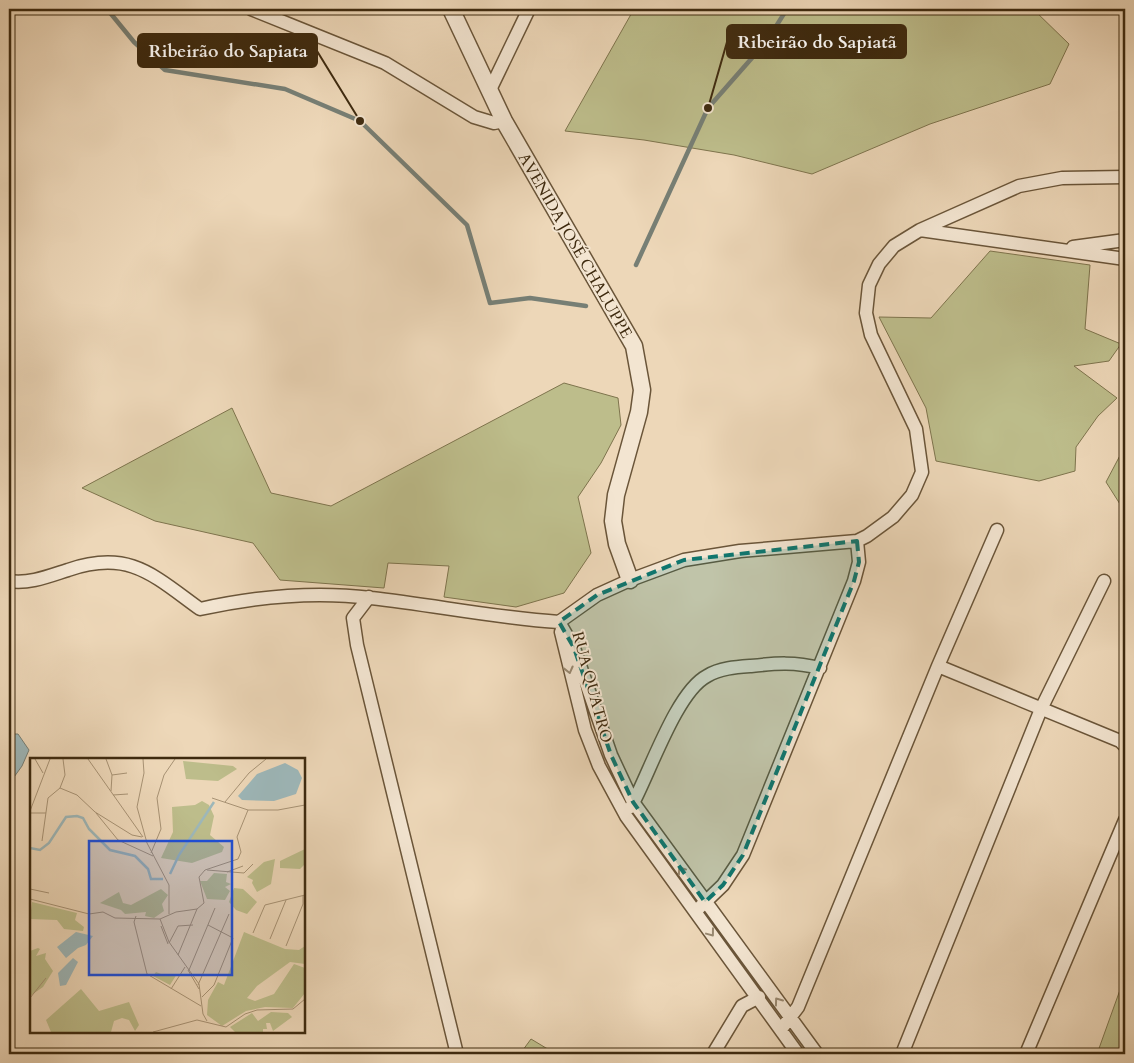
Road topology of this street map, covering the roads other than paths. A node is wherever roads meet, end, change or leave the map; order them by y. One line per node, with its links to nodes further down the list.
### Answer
1 (251, 9): 5 (street)
2 (451, 9): 4 (street, AVENIDA JOSÉ CHALUPPE)
3 (529, 9): 4 (street)
4 (489, 92): 5 (street, AVENIDA JOSÉ CHALUPPE)
5 (504, 121): 13 (street, AVENIDA JOSÉ CHALUPPE)
6 (1125, 176): 7 (street)
7 (920, 230): 9 (street); 12 (street)
8 (1125, 240): 9 (street)
9 (1058, 250): 10 (street)
10 (1125, 259)
11 (997, 530): 18 (street)
12 (857, 541): 13 (street); 19 (street)
13 (630, 580): 17 (street)
14 (9, 581): 16 (street)
15 (1104, 581): 20 (street)
16 (369, 597): 17 (street); 30 (street)
17 (559, 622): 22 (street, RUA QUATRO); 23 (street, RUA QUATRO, one-way to 23)
18 (938, 666): 20 (street); 28 (street)
19 (820, 668): 22 (street); 25 (street)
20 (1041, 709): 21 (street); 34 (street)
21 (1125, 746)
22 (634, 802): 23 (street); 25 (street, RUA QUATRO, one-way to 22)
23 (626, 816): 26 (street, RUA QUATRO)
24 (1125, 820): 35 (street)
25 (705, 902): 26 (street); 28 (street, RUA QUATRO, one-way to 25)
26 (696, 912): 27 (street, RUA QUATRO, one-way to 27)
27 (759, 997): 29 (street, RUA QUATRO); 31 (street)
28 (790, 1018): 29 (street); 33 (street, RUA QUATRO)
29 (782, 1028): 32 (street, RUA QUATRO)
30 (457, 1054)
31 (713, 1054)
32 (798, 1054)
33 (817, 1054)
34 (902, 1054)
35 (1026, 1054)

